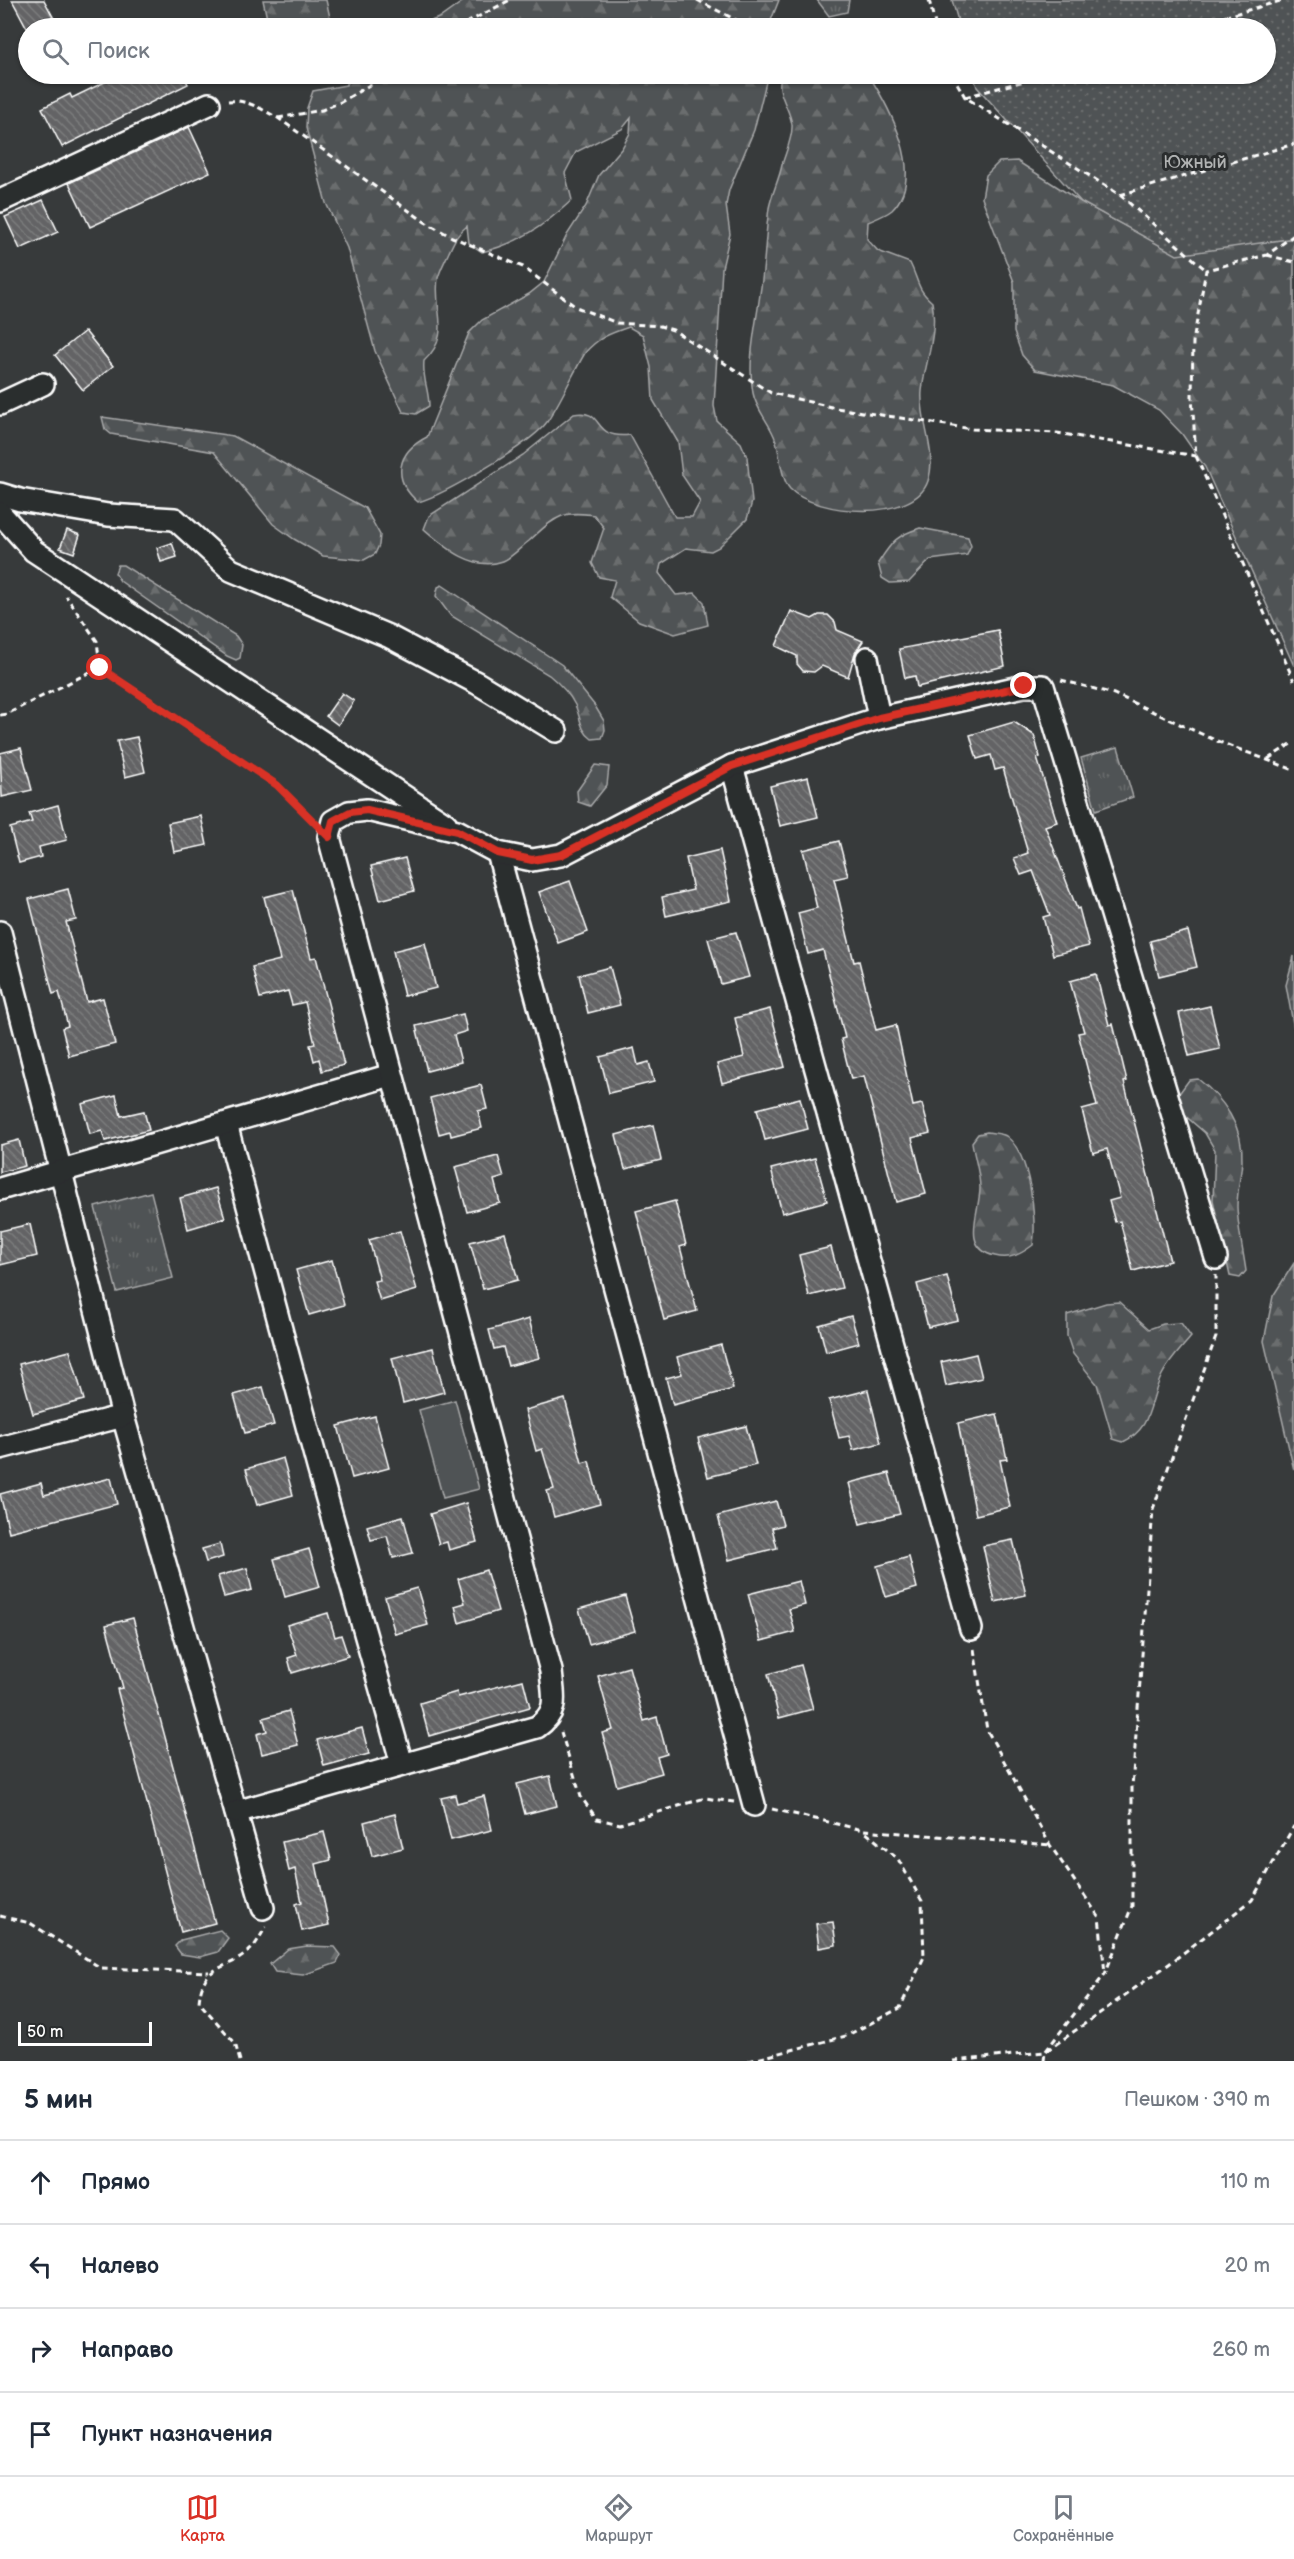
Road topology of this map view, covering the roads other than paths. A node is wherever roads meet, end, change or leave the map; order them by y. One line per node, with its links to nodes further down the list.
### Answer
1 (209, 104): 2 (street)
2 (0, 201)
3 (43, 384): 4 (street)
4 (0, 404)
5 (0, 494): 9 (street)
6 (0, 513): 11 (street)
7 (867, 657): 8 (street)
8 (879, 718): 10 (street); 18 (street)
9 (556, 731)
10 (732, 766): 12 (street); 21 (street)
11 (457, 831): 12 (street); 14 (street)
12 (498, 853): 23 (street)
13 (0, 932): 16 (street)
14 (391, 1075): 15 (street); 22 (street)
15 (226, 1124): 16 (street); 22 (street)
16 (62, 1173): 17 (street); 19 (street)
17 (0, 1189)
18 (1216, 1258)
19 (123, 1416): 20 (street); 24 (street)
20 (0, 1448)
21 (970, 1629)
22 (402, 1764): 24 (street)
23 (754, 1805)
24 (236, 1812): 25 (street)
25 (263, 1908)

